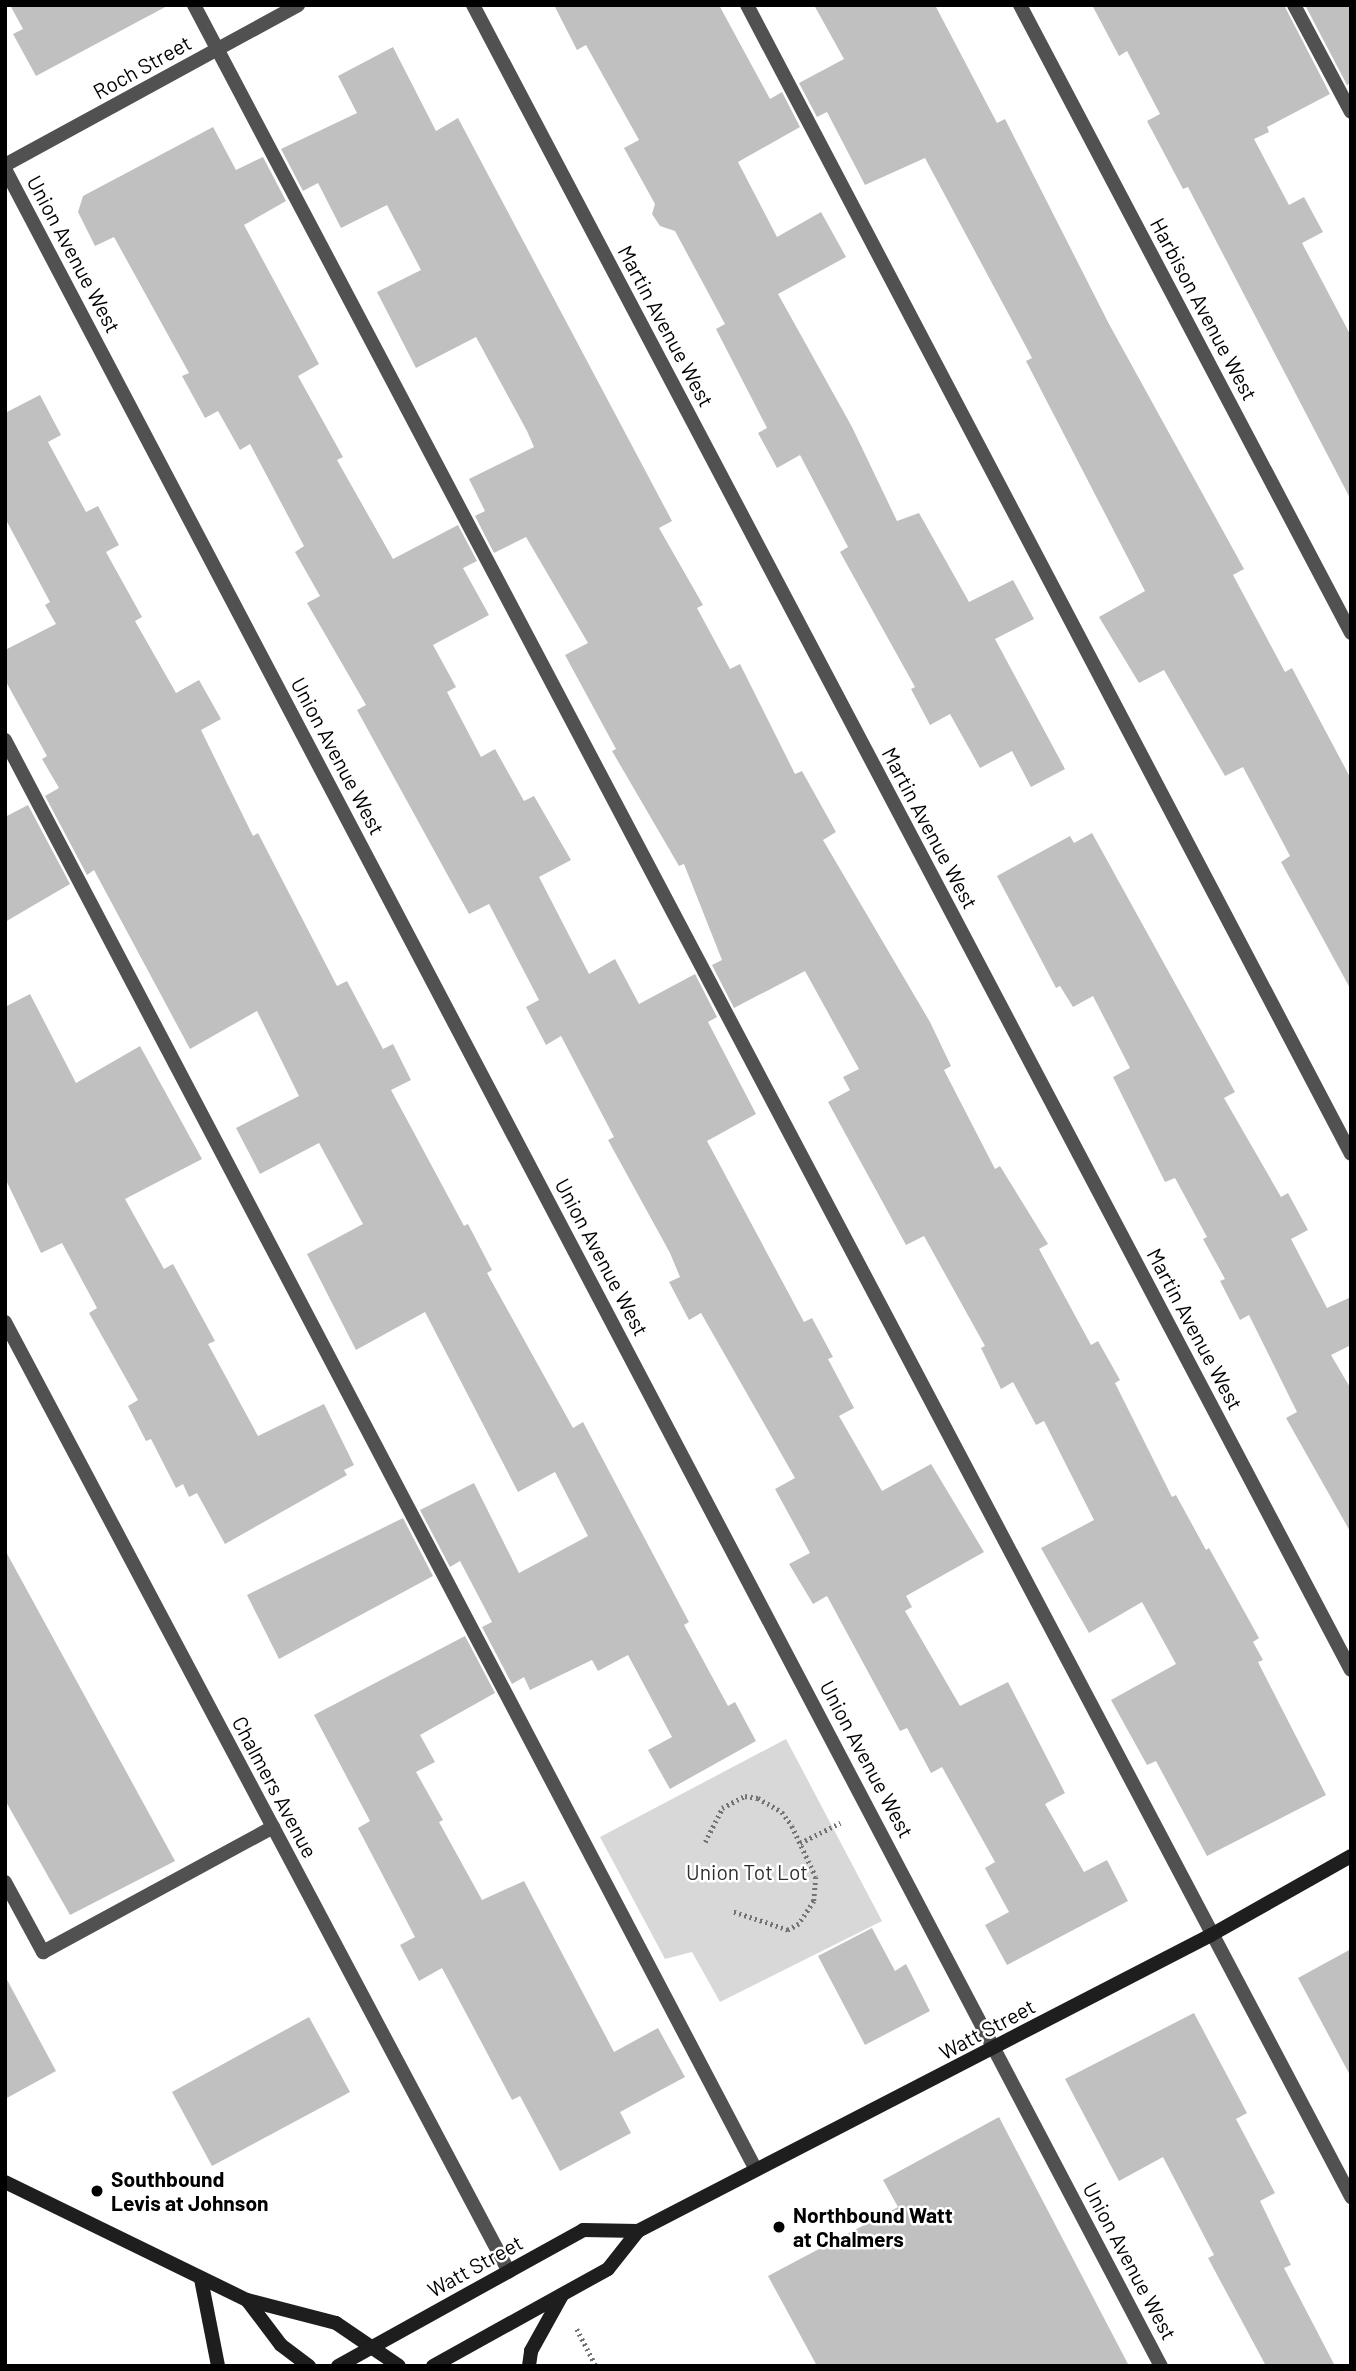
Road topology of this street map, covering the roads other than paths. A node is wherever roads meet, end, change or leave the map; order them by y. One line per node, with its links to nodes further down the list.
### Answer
1 (194, 5): 7 (street)
2 (298, 5): 7 (street, Roch Street)
3 (473, 5): 14 (street, Martin Avenue West)
4 (747, 5): 12 (street)
5 (1020, 5): 10 (street, Harbison Avenue West)
6 (1294, 5): 8 (street)
7 (218, 49): 9 (street, Roch Street); 18 (street)
8 (1351, 112)
9 (5, 167): 19 (street, Union Avenue West)
10 (1351, 633)
11 (5, 740): 20 (street)
12 (1351, 1154)
13 (5, 1322): 15 (street, Chalmers Avenue)
14 (1351, 1670)
15 (273, 1827): 17 (street); 24 (street, Chalmers Avenue)
16 (1351, 1856): 18 (main road, Watt Street)
17 (5, 1882)
18 (1211, 1935): 19 (main road, Watt Street); 22 (street)
19 (995, 2048): 20 (main road, Watt Street); 35 (street, Union Avenue West)
20 (755, 2168): 23 (main road, Watt Street)
21 (5, 2182): 25 (main road)
22 (1351, 2197)
23 (638, 2231): 24 (main road, Watt Street); 26 (main road, Watt Street)
24 (509, 2272): 28 (main road, Watt Street)
25 (201, 2279): 27 (main road); 29 (main road)
26 (564, 2292): 33 (main road, Watt Street); 34 (main road)
27 (247, 2300): 28 (main road); 30 (main road)
28 (372, 2347): 31 (main road, Watt Street); 32 (main road)
29 (218, 2366)
30 (309, 2366)
31 (338, 2366)
32 (399, 2366)
33 (433, 2366)
34 (529, 2366)
35 (1161, 2366)

